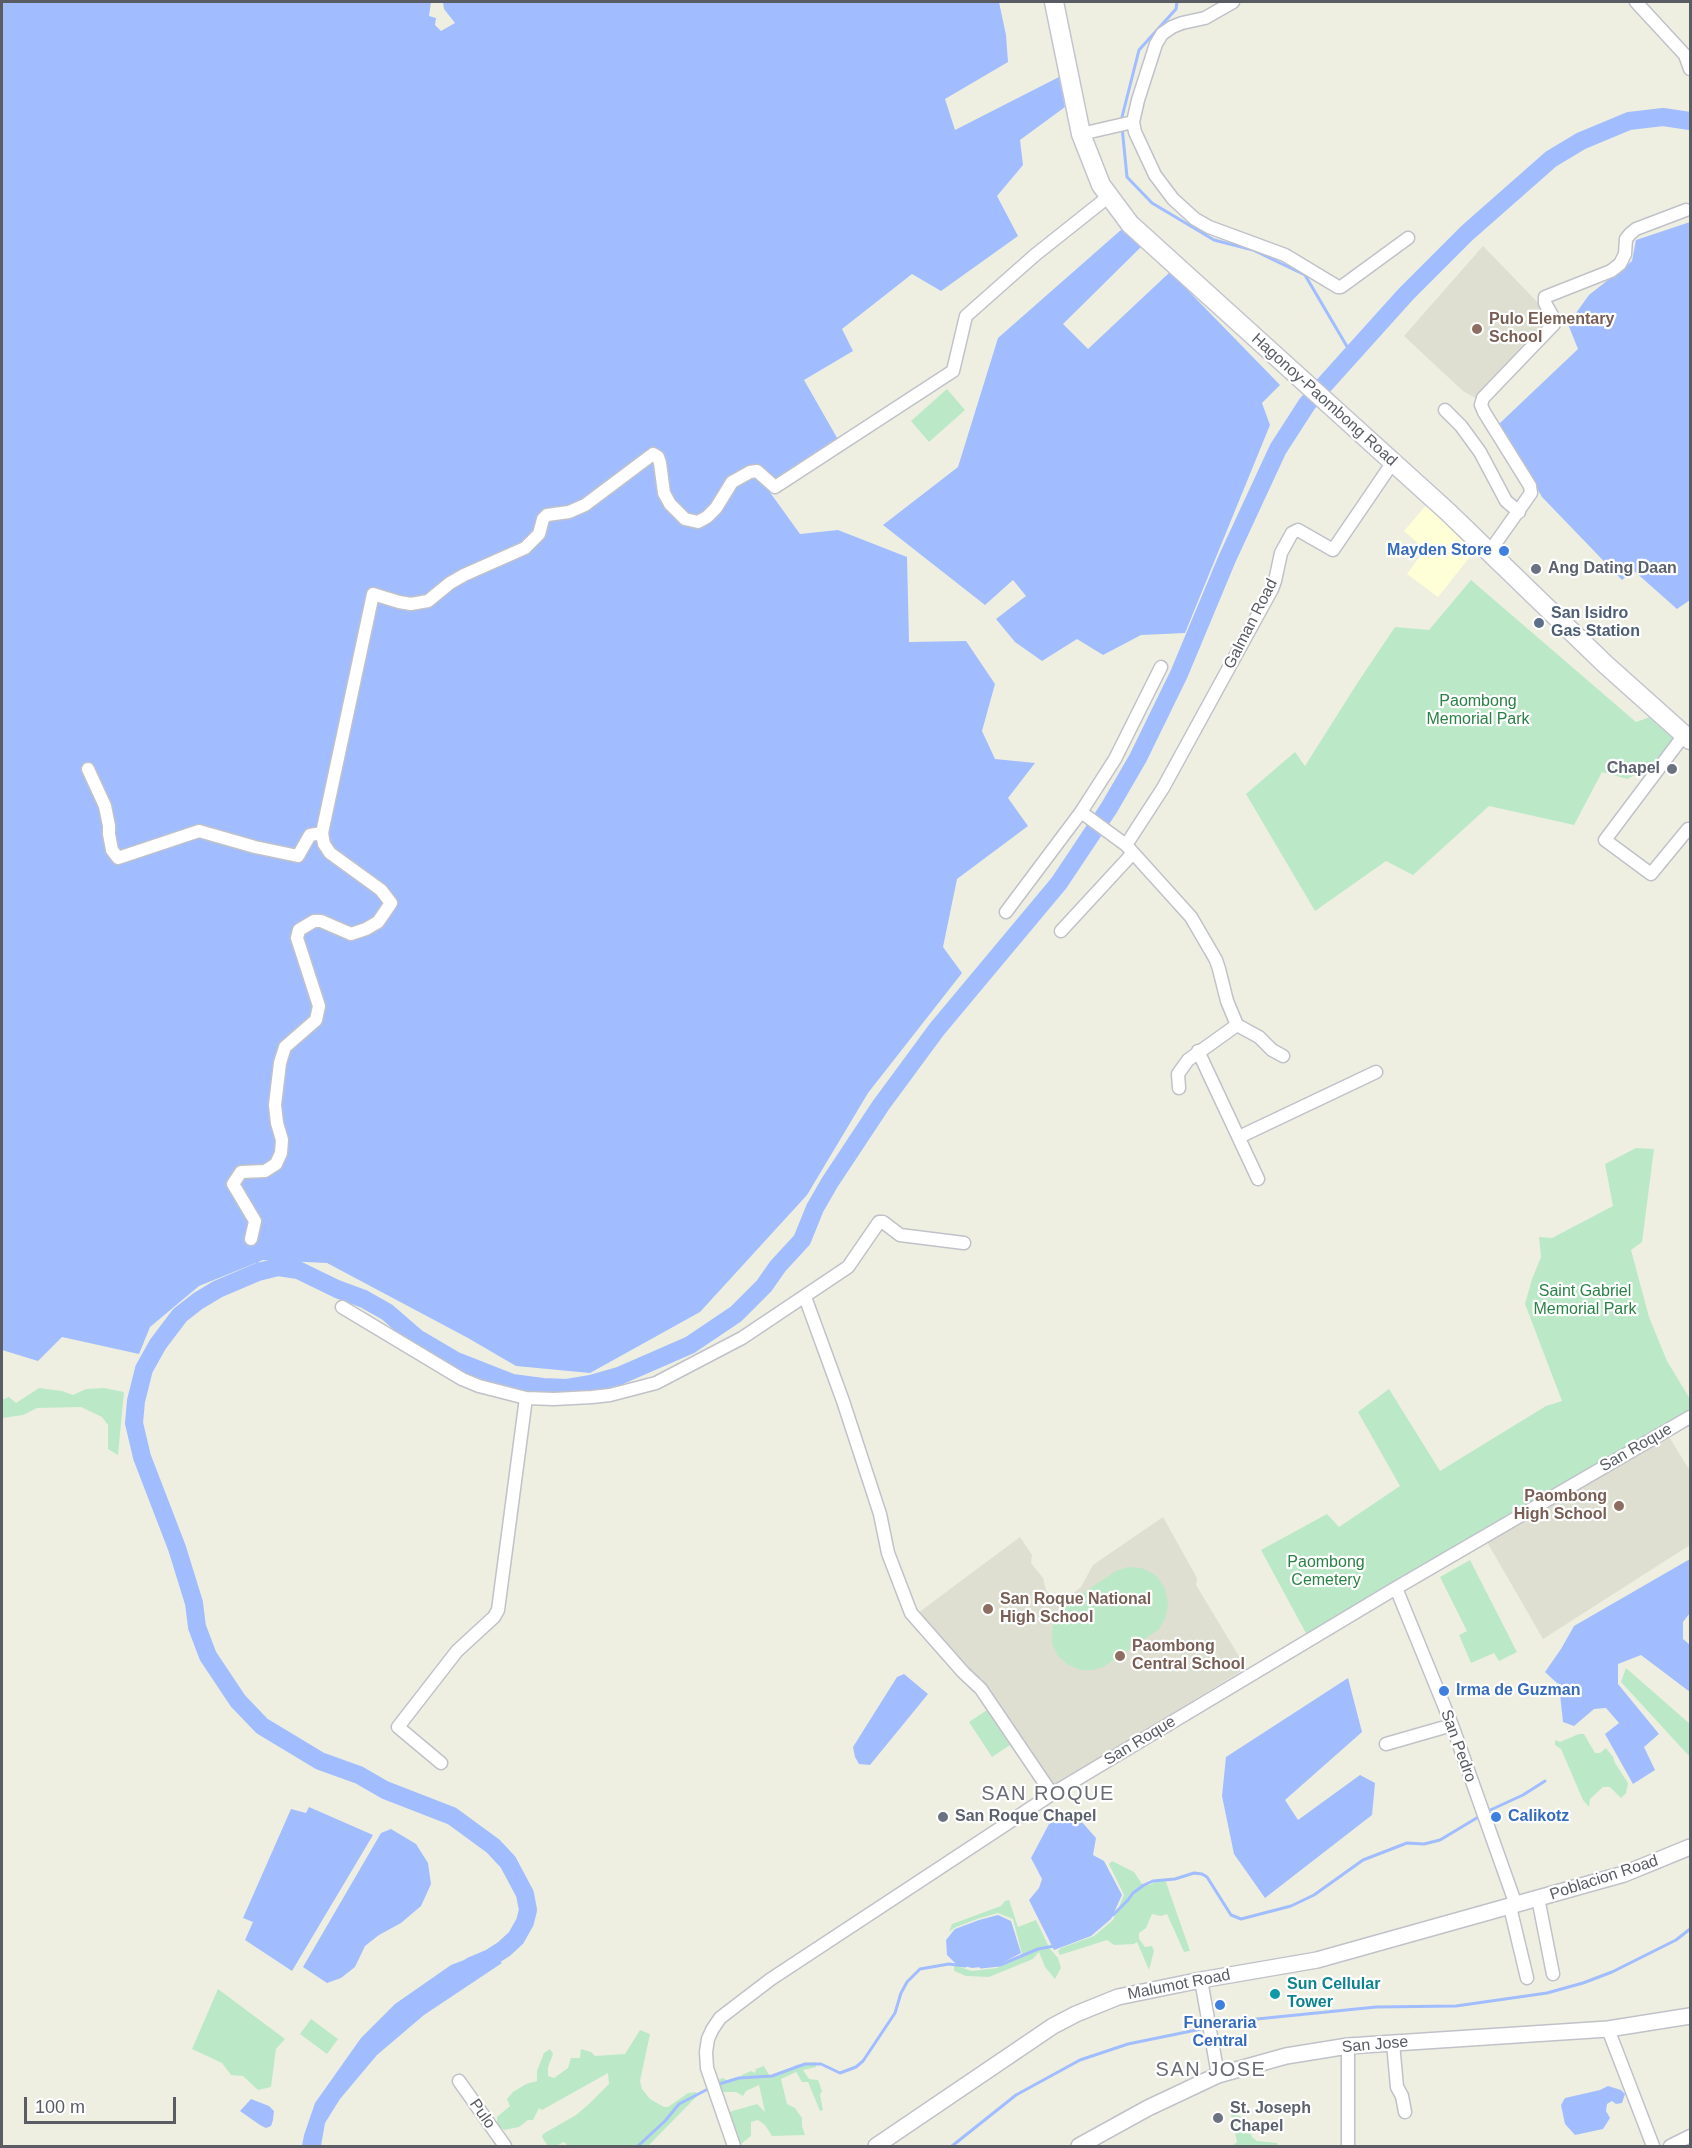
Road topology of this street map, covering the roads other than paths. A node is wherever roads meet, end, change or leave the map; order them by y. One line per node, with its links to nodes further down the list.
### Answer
1 (1054, 2): 7 (main road, Hagonoy-Paombong Road)
2 (1233, 2): 6 (street)
3 (1636, 2): 4 (street)
4 (1688, 56): 5 (street)
5 (1690, 69)
6 (1123, 124): 7 (street); 10 (street)
7 (1081, 135): 8 (main road, Hagonoy-Paombong Road)
8 (1108, 197): 12 (main road, Hagonoy-Paombong Road); 20 (street)
9 (1689, 212): 13 (street)
10 (1408, 238)
11 (1445, 410): 13 (street)
12 (1393, 462): 14 (main road, Hagonoy-Paombong Road); 21 (street, Galman Road)
13 (1519, 512): 14 (street)
14 (1490, 551): 16 (main road, Hagonoy-Paombong Road)
15 (1161, 667): 18 (street)
16 (1687, 737): 19 (street)
17 (88, 769): 20 (street)
18 (1086, 816): 21 (street); 22 (street)
19 (1688, 829)
20 (322, 833): 31 (street)
21 (1130, 849): 23 (street); 24 (street)
22 (1006, 912)
23 (1061, 932)
24 (1237, 1025): 25 (street); 26 (street)
25 (1198, 1051): 28 (street); 29 (street)
26 (1283, 1056)
27 (1376, 1072): 29 (street)
28 (1179, 1088)
29 (1239, 1137): 30 (street)
30 (1258, 1179)
31 (251, 1239)
32 (964, 1243): 33 (street)
33 (805, 1296): 35 (street); 41 (street)
34 (342, 1307): 35 (street)
35 (526, 1398): 40 (street)
36 (1690, 1417): 37 (street, San Roque)
37 (1395, 1588): 38 (street, San Pedro); 41 (street, San Roque)
38 (1452, 1725): 39 (street); 44 (street, San Pedro)
39 (1386, 1744)
40 (441, 1762)
41 (1052, 1794): 57 (street, San Roque)
42 (1690, 1847): 43 (street, Poblacion Road)
43 (1538, 1898): 44 (street, Poblacion Road); 45 (street)
44 (1513, 1906): 46 (street, San Pedro); 47 (street, Malumot Road)
45 (1553, 1974)
46 (1527, 1978)
47 (1201, 1980): 52 (street); 58 (street, Malumot Road)
48 (1690, 2016): 49 (street, San Jose)
49 (1608, 2029): 50 (street, San Jose); 61 (street)
50 (1393, 2043): 51 (street, San Jose); 54 (street)
51 (1348, 2046): 52 (street, San Jose); 60 (street)
52 (1218, 2075): 59 (street, San Jose)
53 (459, 2081): 56 (street, Pulo)
54 (1405, 2112)
55 (1690, 2136): 62 (street)
56 (505, 2146)
57 (734, 2146)
58 (876, 2146)
59 (1079, 2146)
60 (1348, 2146)
61 (1653, 2146)
62 (1670, 2146)

